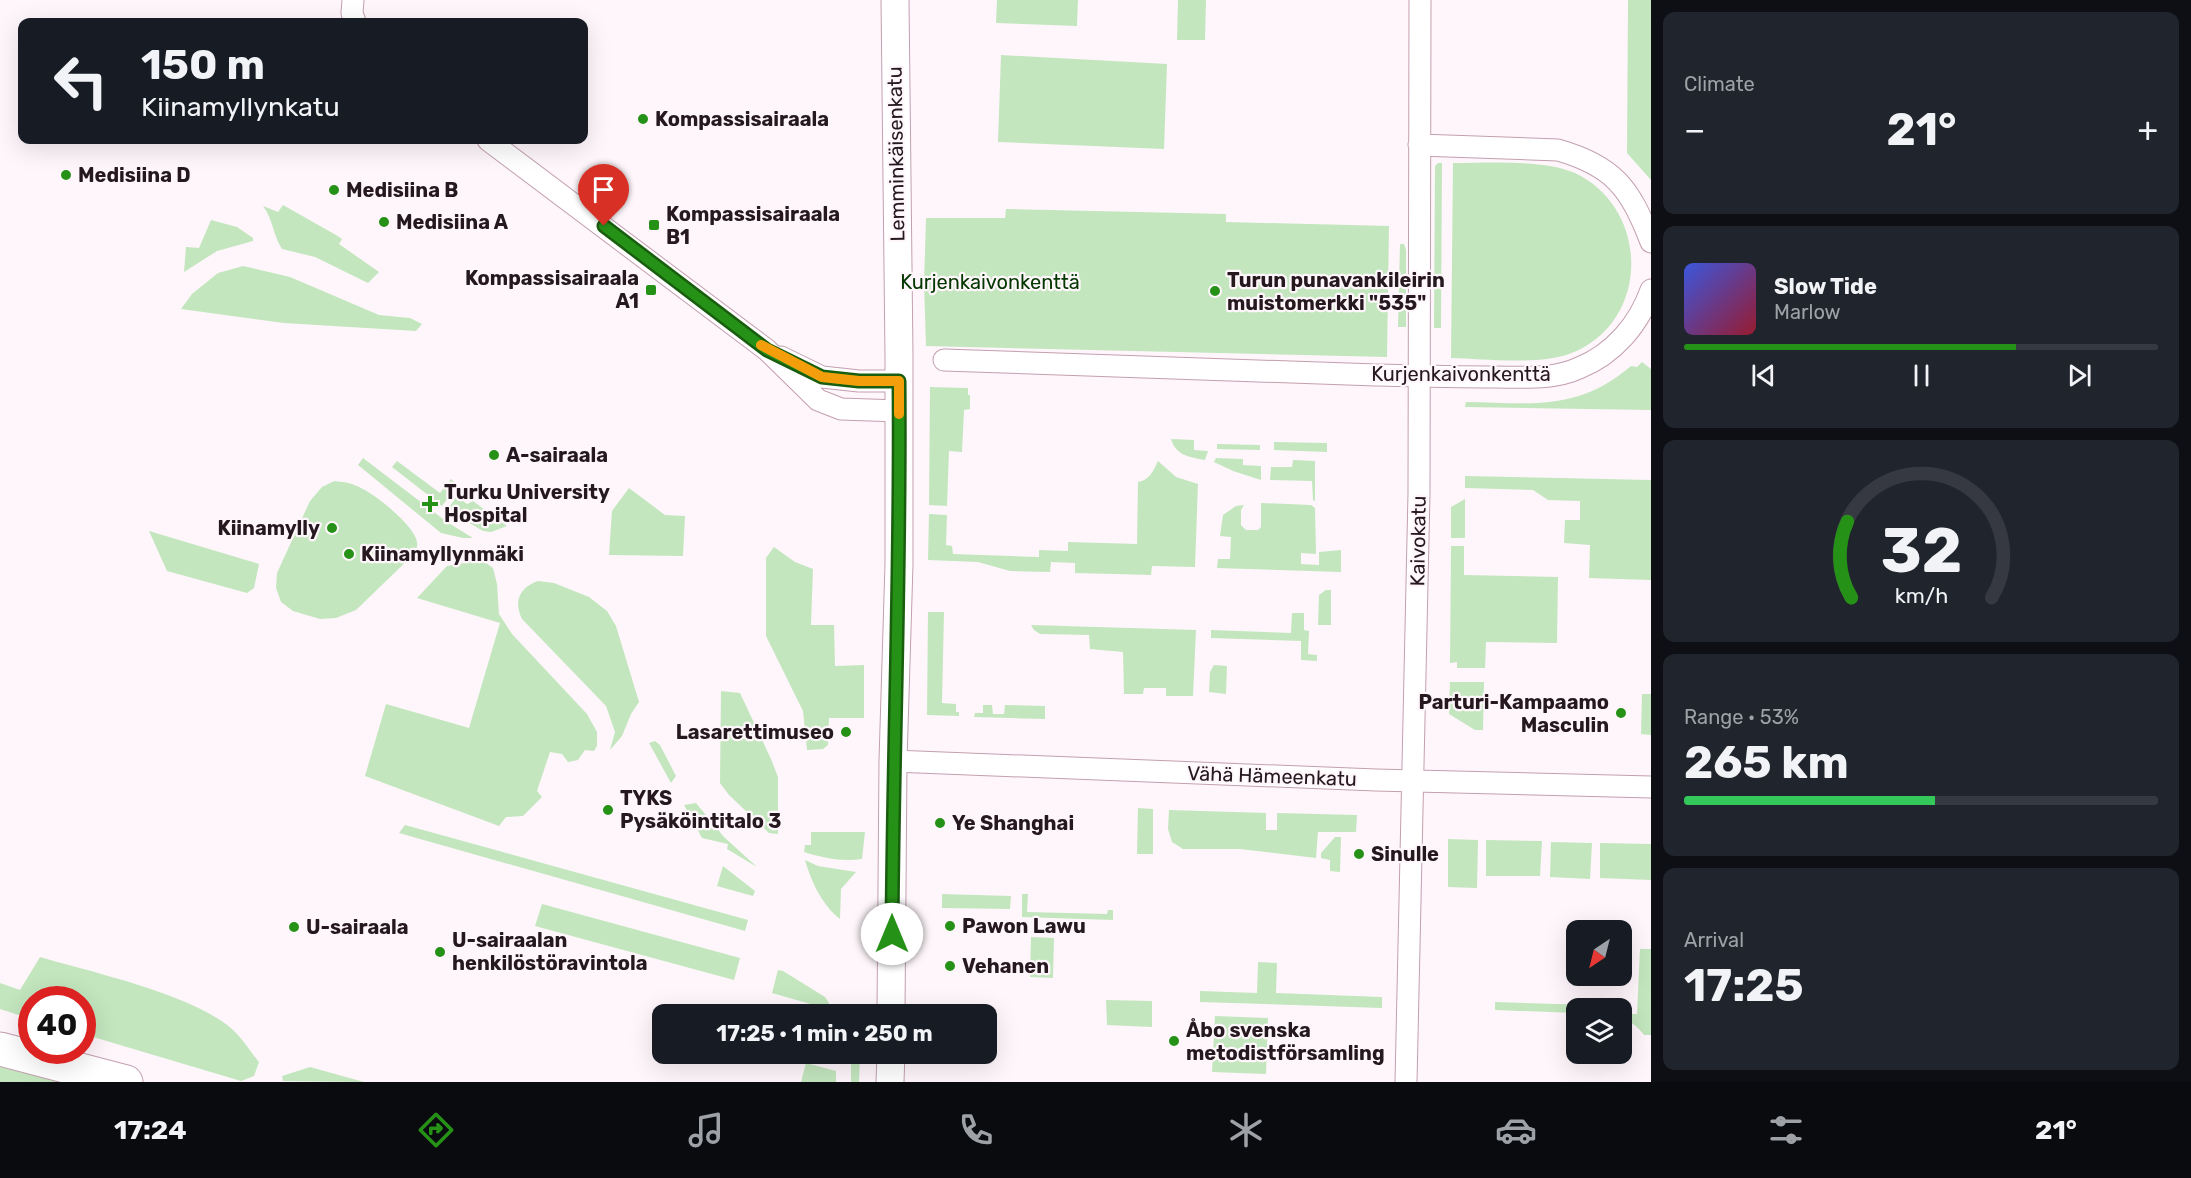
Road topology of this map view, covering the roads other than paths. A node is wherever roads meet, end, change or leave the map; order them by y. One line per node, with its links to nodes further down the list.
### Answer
1 (352, 0): 4 (street)
2 (895, 0): 12 (street, Lemminkäisenkatu)
3 (1420, 0): 6 (street, Kaivokatu)
4 (354, 18)
5 (493, 144): 9 (street)
6 (1419, 145): 7 (street); 11 (street, Kaivokatu)
7 (1651, 242)
8 (1651, 290): 11 (street, Kurjenkaivonkenttä)
9 (767, 350): 12 (street); 13 (street)
10 (944, 360): 11 (street, Kurjenkaivonkenttä)
11 (1419, 378): 15 (street, Kaivokatu)
12 (899, 381): 13 (street, Lemminkäisenkatu)
13 (899, 411): 14 (street, Lemminkäisenkatu)
14 (893, 761): 15 (street, Vähä Hämeenkatu); 17 (street, Lemminkäisenkatu)
15 (1414, 781): 16 (street, Vähä Hämeenkatu); 22 (street, Kaivokatu)
16 (1651, 787)
17 (891, 1004)
18 (0, 1049): 20 (highway)
19 (891, 1064): 21 (street)
20 (126, 1082)
21 (890, 1082)
22 (1406, 1082)

